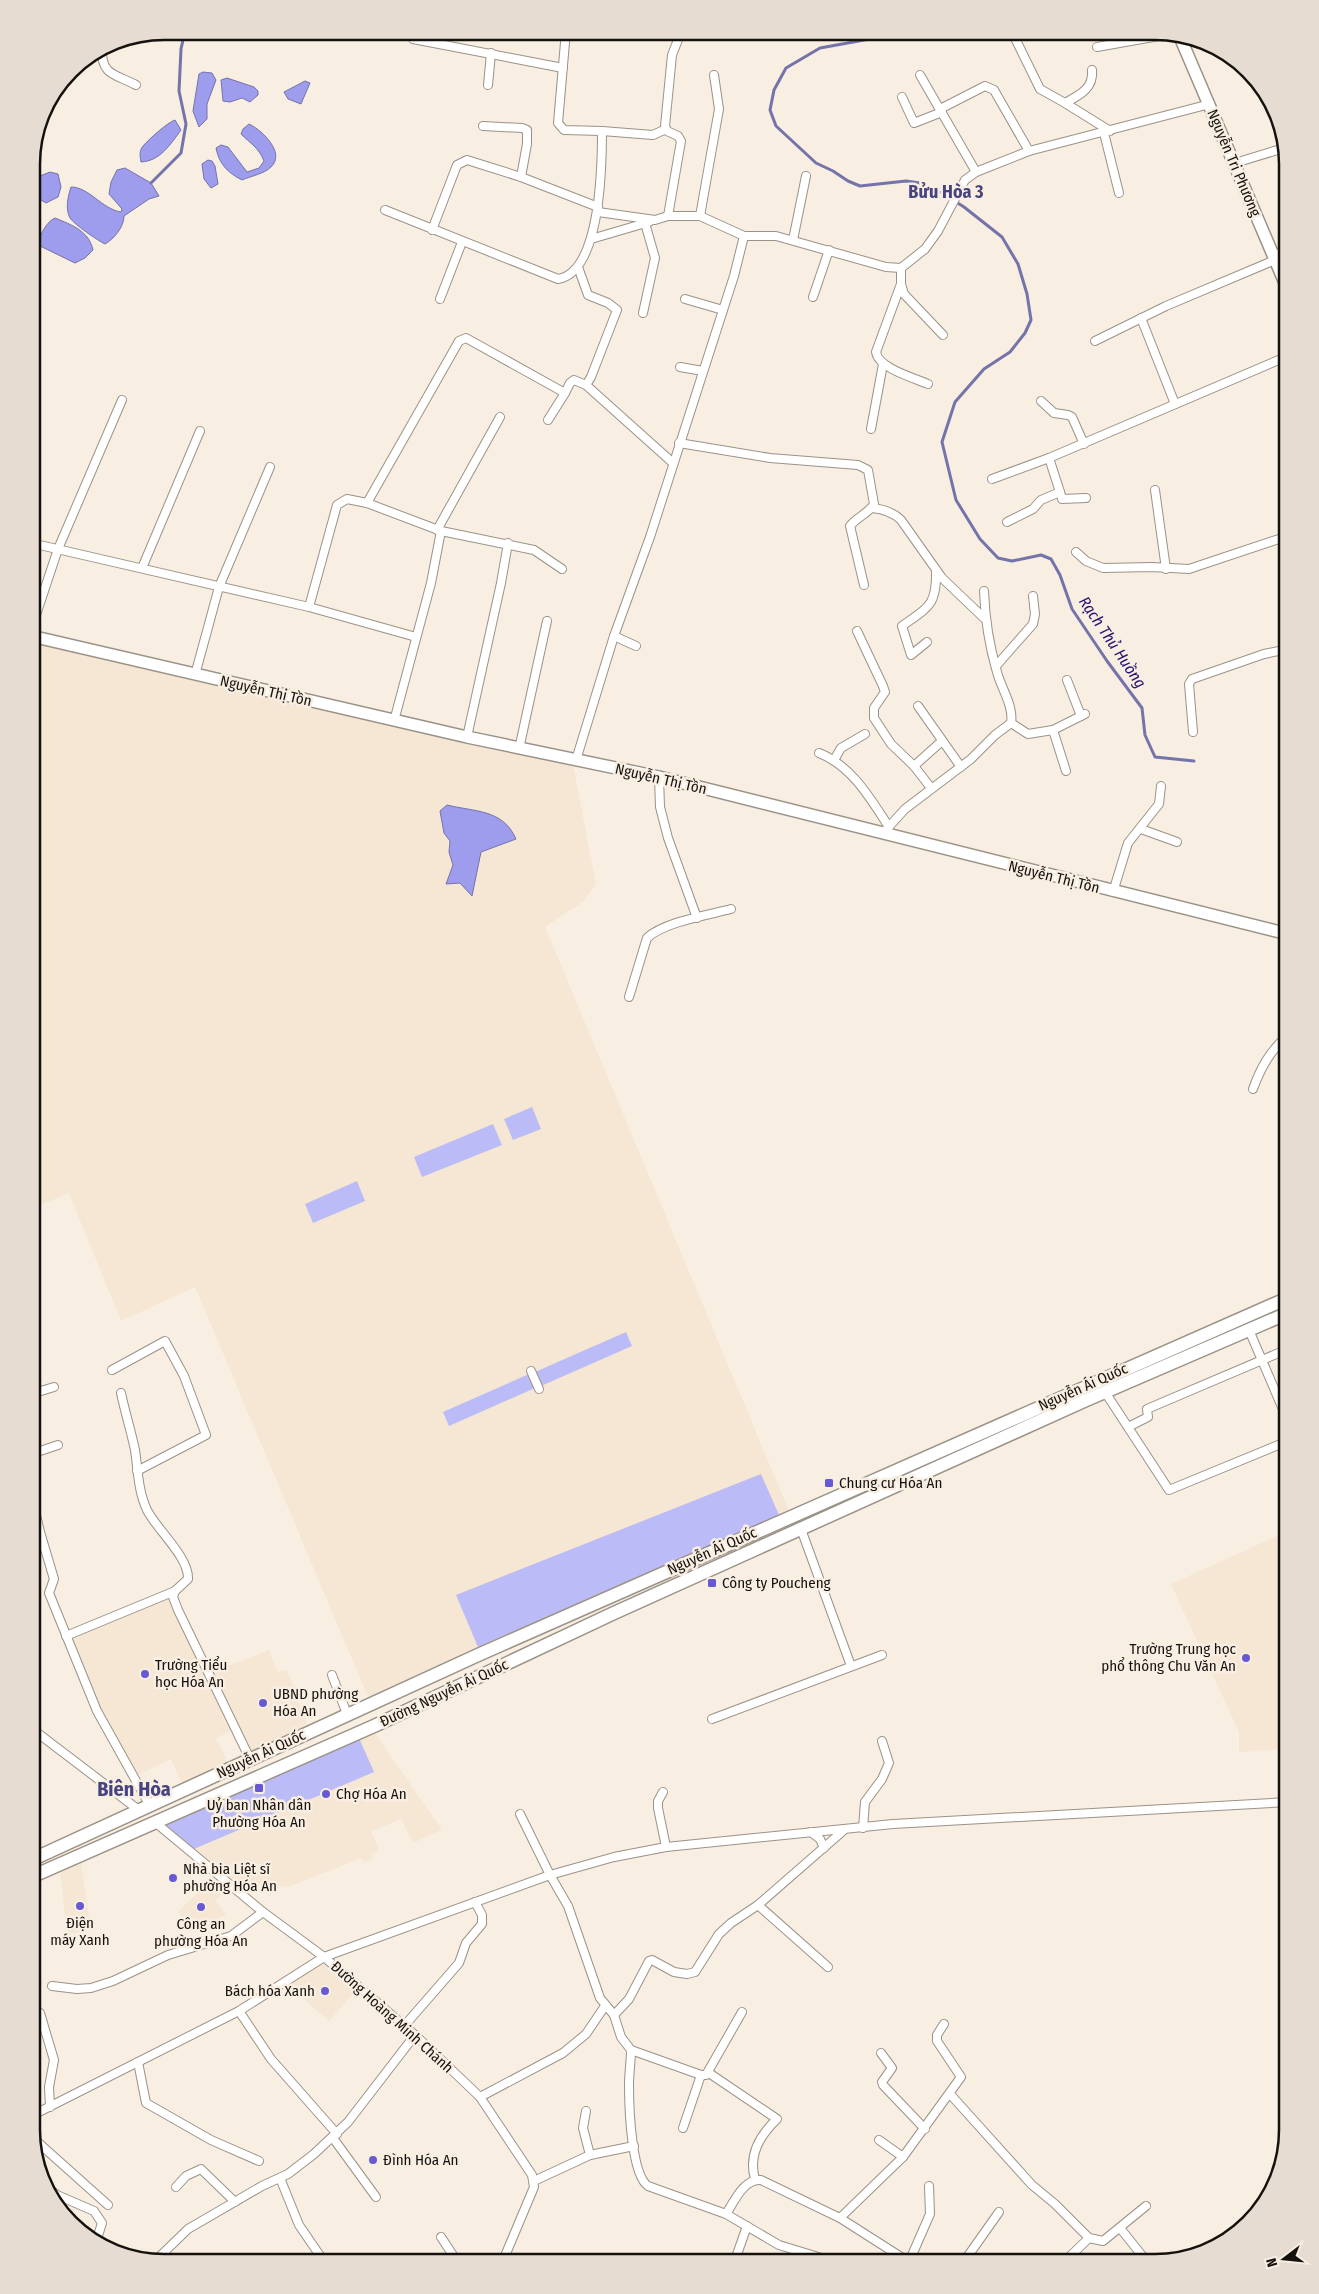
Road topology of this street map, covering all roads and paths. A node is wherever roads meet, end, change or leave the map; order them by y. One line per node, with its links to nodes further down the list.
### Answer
1 (419, 40): 8 (street)
2 (565, 40): 10 (street)
3 (678, 40): 21 (street)
4 (1016, 40): 17 (street)
5 (1136, 40): 7 (street)
6 (1183, 43): 18 (street, Nguyễn Tri Phương)
7 (1097, 47)
8 (491, 53): 10 (street); 15 (street)
9 (101, 57): 14 (street)
10 (563, 68): 22 (street)
11 (1092, 70): 17 (street)
12 (714, 75): 34 (street)
13 (920, 75): 19 (street)
14 (136, 85)
15 (488, 85)
16 (902, 97): 19 (street)
17 (1066, 103): 23 (street)
18 (1210, 104): 23 (street); 26 (street, Nguyễn Tri Phương)
19 (941, 110): 25 (street); 27 (street)
20 (483, 126): 29 (street)
21 (666, 128): 22 (street); 33 (street)
22 (602, 131): 32 (street)
23 (1107, 132): 25 (street); 30 (street)
24 (1278, 150): 26 (street)
25 (1029, 151): 27 (street)
26 (1235, 163): 44 (street, Nguyễn Tri Phương)
27 (976, 172): 46 (street)
28 (806, 176): 40 (street)
29 (521, 177): 32 (street); 37 (street)
30 (1119, 192)
31 (384, 210): 37 (street)
32 (598, 210): 35 (street); 39 (street)
33 (668, 216): 34 (street); 35 (street)
34 (700, 216): 38 (street)
35 (655, 220): 36 (street)
36 (645, 223): 39 (street); 53 (street)
37 (432, 230): 41 (street)
38 (744, 236): 40 (street); 52 (street)
39 (591, 239): 45 (street)
40 (793, 240): 42 (street)
41 (462, 242): 45 (street); 50 (street)
42 (829, 250): 46 (street); 49 (street)
43 (1279, 255): 44 (street)
44 (1274, 258): 47 (street, Nguyễn Tri Phương); 54 (street)
45 (578, 267): 62 (street)
46 (901, 268): 48 (street)
47 (1279, 269)
48 (901, 284): 55 (street); 58 (street)
49 (813, 297)
50 (440, 298)
51 (685, 298): 52 (street)
52 (723, 310): 60 (street)
53 (644, 314)
54 (1141, 318): 56 (street); 66 (street)
55 (944, 335)
56 (1095, 341)
57 (1279, 360): 66 (street)
58 (883, 364): 61 (street); 69 (street)
59 (680, 367): 60 (street)
60 (703, 371): 71 (street)
61 (928, 384)
62 (586, 385): 63 (street); 74 (street)
63 (565, 393): 68 (street); 80 (street)
64 (122, 400): 87 (street)
65 (1041, 401): 72 (street)
66 (1175, 404): 72 (street)
67 (500, 417): 83 (street)
68 (548, 420)
69 (871, 429)
70 (200, 431): 89 (street)
71 (679, 443): 74 (street); 81 (street)
72 (1084, 444): 73 (street)
73 (1049, 458): 76 (street); 78 (street)
74 (673, 463): 102 (street)
75 (270, 467): 94 (street)
76 (992, 478)
77 (1155, 490): 91 (street)
78 (1060, 492): 79 (street); 82 (street)
79 (1086, 498)
80 (367, 503): 83 (street); 98 (street)
81 (872, 508): 92 (street); 93 (street)
82 (1007, 522)
83 (439, 530): 85 (street); 103 (street)
84 (1279, 539): 91 (street)
85 (508, 543): 90 (street); 117 (street)
86 (40, 545): 87 (street)
87 (58, 549): 89 (street); 97 (street)
88 (1076, 552): 91 (street)
89 (142, 568): 94 (street)
90 (562, 569)
91 (1166, 569)
92 (936, 570): 99 (street); 105 (street)
93 (864, 585)
94 (219, 587): 98 (street); 109 (street)
95 (984, 591): 99 (street)
96 (1033, 596): 108 (street)
97 (40, 605)
98 (308, 607): 103 (street)
99 (984, 618): 108 (street)
100 (547, 621): 119 (street)
101 (857, 631): 123 (street)
102 (614, 636): 106 (street); 121 (street)
103 (416, 637): 112 (street)
104 (40, 638): 109 (street, Nguyễn Thị Tồn)
105 (927, 642)
106 (636, 646)
107 (1279, 651): 115 (street)
108 (996, 666): 113 (street)
109 (195, 676): 112 (street, Nguyễn Thị Tồn)
110 (1067, 680): 114 (street)
111 (918, 706): 118 (street)
112 (394, 721): 117 (street, Nguyễn Thị Tồn)
113 (1011, 723): 114 (street); 124 (street)
114 (1053, 730): 125 (street)
115 (1193, 732)
116 (865, 734): 122 (street)
117 (467, 737): 119 (street, Nguyễn Thị Tồn)
118 (942, 741): 123 (street); 124 (street)
119 (519, 749): 121 (street, Nguyễn Thị Tồn)
120 (819, 753): 122 (street)
121 (576, 760): 126 (street, Nguyễn Thị Tồn)
122 (834, 760): 129 (street)
123 (914, 766): 128 (street)
124 (961, 767): 128 (street)
125 (1066, 771)
126 (659, 777): 129 (street, Nguyễn Thị Tồn); 134 (street)
127 (1161, 786): 130 (street)
128 (930, 788): 129 (street)
129 (886, 829): 132 (street, Nguyễn Thị Tồn)
130 (1141, 829): 131 (street); 132 (street)
131 (1177, 842)
132 (1113, 892): 135 (street, Nguyễn Thị Tồn)
133 (731, 909): 134 (street)
134 (697, 918): 136 (street)
135 (1279, 932)
136 (629, 997)
137 (1279, 1044): 138 (street)
138 (1253, 1089)
139 (1279, 1302): 157 (main road, Nguyễn Ái Quốc)
140 (1279, 1317): 141 (main road, Nguyễn Ái Quốc)
141 (1249, 1330): 143 (street); 149 (main road, Nguyễn Ái Quốc)
142 (1279, 1352): 143 (street)
143 (1262, 1360): 151 (street); 152 (street)
144 (112, 1370): 156 (street)
145 (531, 1371): 147 (street)
146 (54, 1387): 148 (street)
147 (539, 1389)
148 (40, 1391)
149 (1106, 1392): 152 (street); 158 (main road, Nguyễn Ái Quốc)
150 (121, 1393): 156 (street)
151 (1279, 1400)
152 (1128, 1427): 153 (street)
153 (1279, 1445)
154 (58, 1446): 155 (street)
155 (40, 1451)
156 (137, 1471): 160 (street)
157 (795, 1515): 158 (main road); 165 (main road, Nguyễn Ái Quốc)
158 (801, 1529): 163 (street); 174 (main road, Đường Nguyễn Ái Quốc)
159 (40, 1532): 161 (street)
160 (175, 1591): 161 (street); 169 (street)
161 (66, 1636): 172 (street)
162 (882, 1655): 163 (street)
163 (851, 1666): 166 (street)
164 (332, 1675): 165 (street)
165 (347, 1714): 169 (main road, Nguyễn Ái Quốc)
166 (712, 1719)
167 (40, 1734): 172 (street)
168 (882, 1741): 175 (street)
169 (250, 1759): 172 (main road, Nguyễn Ái Quốc)
170 (663, 1792): 178 (street)
171 (1279, 1803): 175 (street)
172 (145, 1809): 174 (main road); 180 (main road)
173 (520, 1814): 182 (street)
174 (156, 1823): 181 (main road, Đường Nguyễn Ái Quốc); 185 (street, Đường Hoàng Minh Chánh)
175 (862, 1828): 176 (street)
176 (844, 1830): 177 (street); 179 (street)
177 (811, 1832): 178 (street); 179 (street)
178 (666, 1847): 182 (street)
179 (824, 1848): 184 (street)
180 (40, 1856)
181 (40, 1873)
182 (550, 1875): 183 (street); 189 (street)
183 (475, 1902): 186 (street); 195 (street)
184 (758, 1905): 187 (street); 193 (street)
185 (263, 1912): 186 (street, Đường Hoàng Minh Chánh); 188 (street)
186 (324, 1957): 190 (street); 195 (street, Đường Hoàng Minh Chánh)
187 (828, 1967)
188 (52, 1986)
189 (605, 2006): 193 (street); 203 (street)
190 (239, 2011): 199 (street); 209 (street)
191 (742, 2012): 200 (street)
192 (40, 2013): 204 (street)
193 (614, 2015): 197 (street)
194 (944, 2024): 202 (street)
195 (405, 2025): 196 (street, Đường Hoàng Minh Chánh)
196 (415, 2035): 203 (street, Đường Hoàng Minh Chánh); 209 (street)
197 (631, 2050): 201 (street); 212 (street)
198 (881, 2053): 208 (street)
199 (138, 2062): 204 (street); 215 (street)
200 (709, 2073): 201 (street); 217 (street)
201 (701, 2075): 207 (street)
202 (950, 2094): 208 (street); 233 (street)
203 (480, 2098): 218 (street, Đường Hoàng Minh Chánh)
204 (50, 2107): 206 (street)
205 (586, 2111): 213 (street)
206 (40, 2112)
207 (683, 2128)
208 (925, 2129): 214 (street)
209 (335, 2136): 216 (street); 222 (street)
210 (879, 2140): 214 (street)
211 (41, 2145): 224 (street)
212 (634, 2146): 213 (street); 227 (street)
213 (590, 2156): 218 (street)
214 (902, 2157): 228 (street)
215 (258, 2161)
216 (280, 2178): 223 (street); 235 (street)
217 (755, 2179): 227 (street); 228 (street)
218 (534, 2181): 237 (street)
219 (929, 2186): 241 (street)
220 (176, 2187): 223 (street)
221 (59, 2196): 231 (street)
222 (376, 2196)
223 (235, 2202): 234 (street)
224 (108, 2205)
225 (1146, 2206): 230 (street)
226 (999, 2212): 242 (street)
227 (726, 2214): 229 (street)
228 (840, 2218): 240 (street)
229 (747, 2226): 238 (street); 239 (street)
230 (1120, 2228): 233 (street); 244 (street)
231 (98, 2235)
232 (441, 2237): 236 (street)
233 (1089, 2238): 243 (street)
234 (161, 2254)
235 (319, 2254)
236 (453, 2254)
237 (506, 2254)
238 (737, 2254)
239 (808, 2254)
240 (896, 2254)
241 (912, 2254)
242 (969, 2254)
243 (1072, 2254)
244 (1141, 2254)

